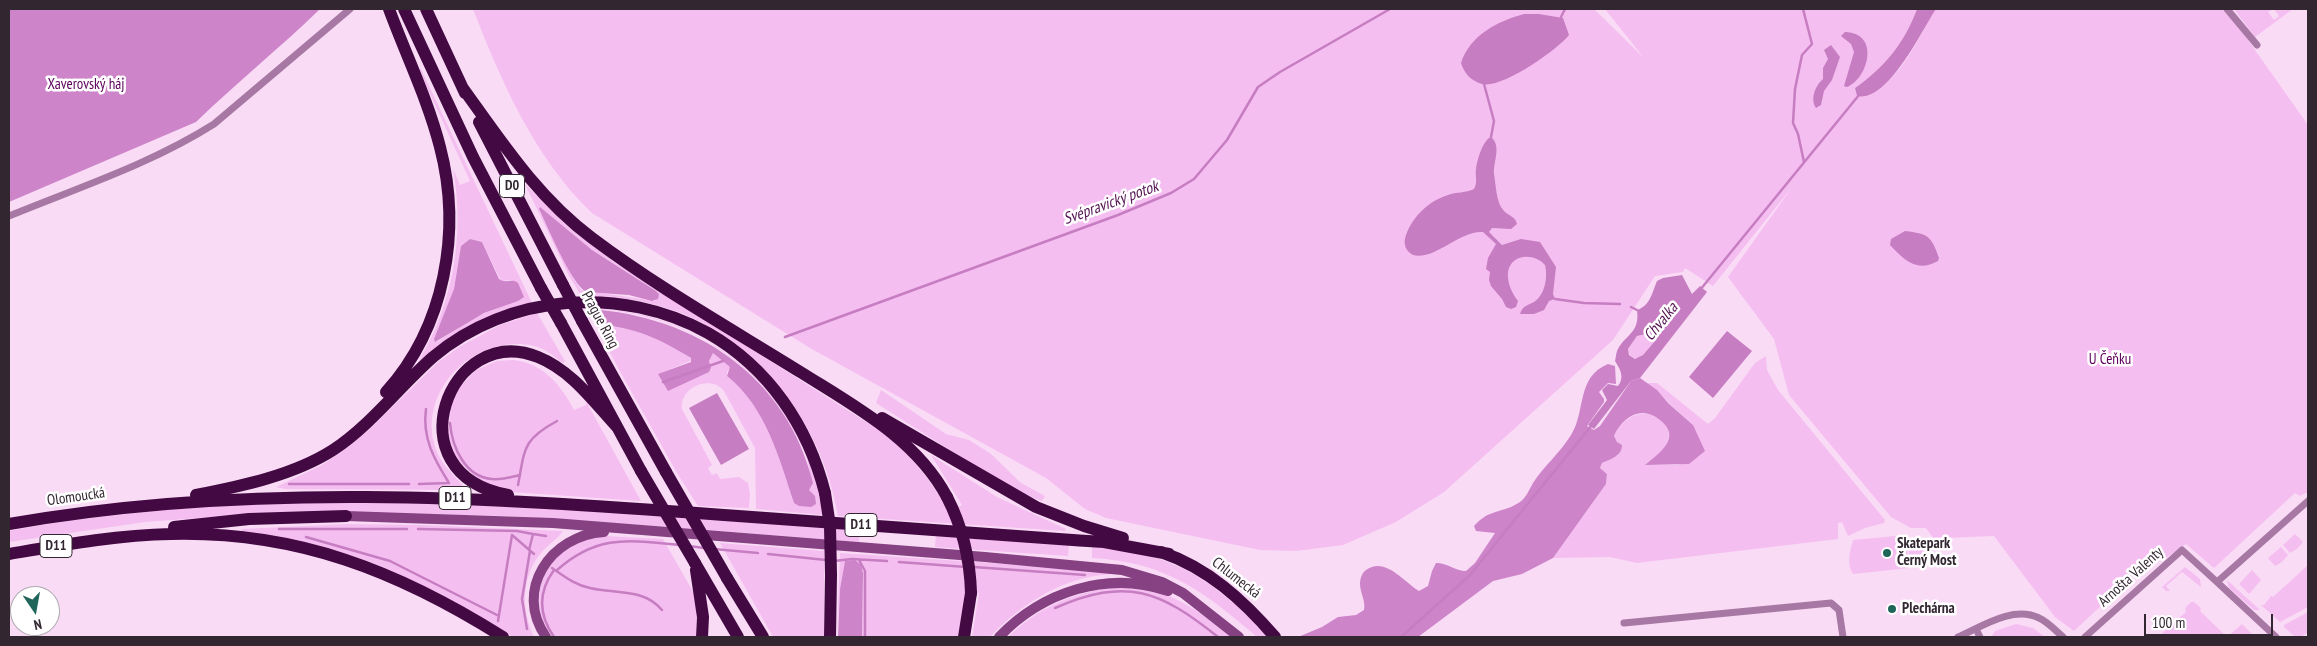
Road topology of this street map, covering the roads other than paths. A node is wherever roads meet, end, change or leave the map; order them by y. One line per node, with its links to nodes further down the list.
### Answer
1 (350, 9): 8 (street)
2 (389, 9): 11 (highway)
3 (404, 9): 10 (highway, D0, bridge)
4 (426, 9): 7 (highway, Prague Ring / D0)
5 (2227, 9): 6 (street)
6 (2258, 45)
7 (462, 87): 9 (highway); 30 (highway, Prague Ring / D0, bridge)
8 (9, 216)
9 (836, 395): 20 (highway); 32 (highway, bridge)
10 (617, 427): 13 (highway); 21 (highway, D0, bridge)
11 (274, 475): 14 (highway); 31 (highway, bridge)
12 (2308, 501): 22 (street)
13 (552, 502): 14 (highway, D11); 20 (highway, D11)
14 (147, 504): 16 (highway, Olomoucká / D11)
15 (346, 516): 17 (main road); 18 (highway, D11)
16 (9, 524)
17 (640, 531): 23 (main road); 27 (main road)
18 (104, 539): 19 (highway, D11); 26 (highway)
19 (9, 554)
20 (1169, 554): 35 (highway, Chlumecká / D11)
21 (698, 571): 28 (highway); 29 (highway, D0)
22 (2217, 582): 40 (street, Arnošta Valenty); 41 (street)
23 (1212, 615): 33 (main road); 34 (main road)
24 (1624, 623): 36 (street)
25 (1976, 629): 37 (street); 38 (street); 39 (street)
26 (503, 637)
27 (546, 637)
28 (702, 637)
29 (738, 637)
30 (763, 637)
31 (830, 637)
32 (964, 637)
33 (1000, 637)
34 (1239, 637)
35 (1275, 637)
36 (1843, 637)
37 (1958, 637)
38 (1980, 637)
39 (2063, 637)
40 (2085, 637)
41 (2276, 637)

